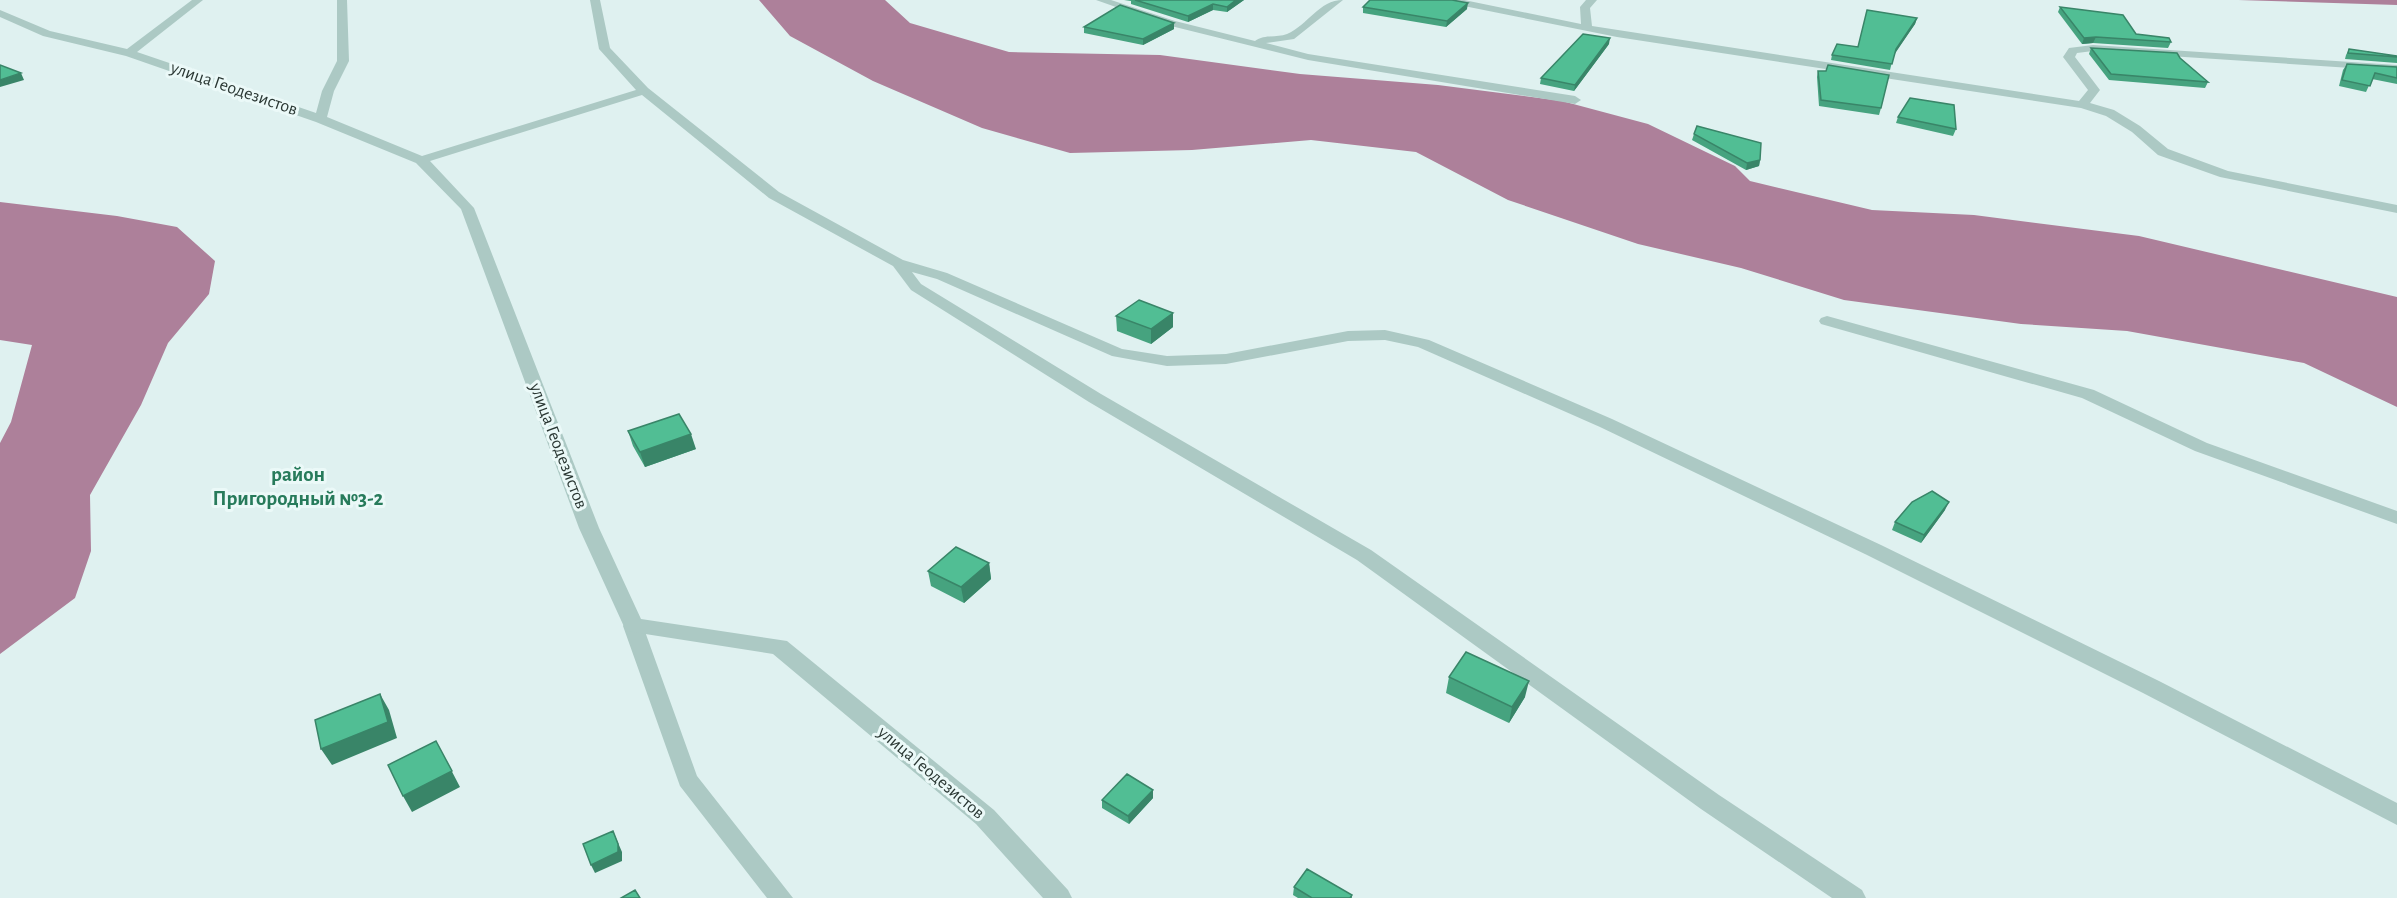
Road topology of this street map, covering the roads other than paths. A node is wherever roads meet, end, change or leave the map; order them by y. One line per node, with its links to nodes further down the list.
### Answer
1 (198, 0): 11 (street)
2 (342, 0): 16 (street)
3 (595, 0): 13 (street)
4 (1101, 0): 10 (street)
5 (1338, 0): 10 (street)
6 (1449, 0): 9 (street)
7 (1592, 0): 9 (street)
8 (0, 13): 11 (street, улица Геодезистов)
9 (1587, 29): 15 (street)
10 (1222, 36): 14 (street)
11 (129, 53): 16 (street, улица Геодезистов)
12 (2397, 68): 15 (street)
13 (644, 92): 17 (street); 19 (street)
14 (1575, 100)
15 (2082, 105): 18 (street)
16 (320, 119): 17 (street, улица Геодезистов)
17 (421, 160): 22 (street, улица Геодезистов)
18 (2397, 209)
19 (898, 263): 23 (street); 26 (street)
20 (1827, 321): 21 (street)
21 (2397, 518)
22 (633, 626): 24 (lane); 25 (street, улица Геодезистов)
23 (2397, 815)
24 (781, 898)
25 (1059, 898)
26 (1853, 898)

